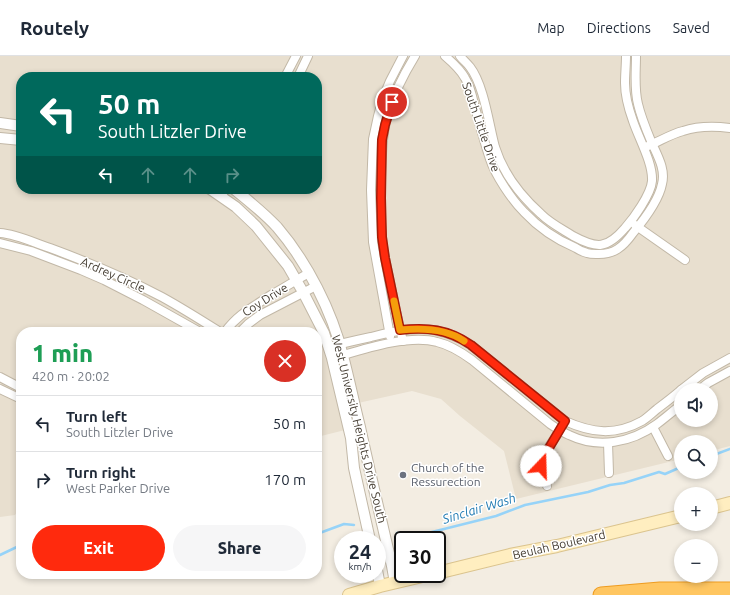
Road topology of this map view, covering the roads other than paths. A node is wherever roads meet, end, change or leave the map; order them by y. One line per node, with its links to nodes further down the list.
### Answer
1 (296, 56): 9 (street)
2 (308, 56): 10 (street)
3 (403, 56): 36 (street)
4 (415, 56): 35 (street)
5 (445, 56): 21 (street, South Little Drive)
6 (460, 56): 20 (street, South Little Drive)
7 (626, 56): 17 (street, South Little Drive)
8 (636, 56): 16 (street, South Little Drive)
9 (288, 72)
10 (300, 72)
11 (0, 123): 12 (street)
12 (16, 125)
13 (730, 128): 16 (street)
14 (0, 138): 15 (street)
15 (16, 140)
16 (652, 144): 17 (street); 21 (street, South Little Drive)
17 (644, 148): 20 (street, South Little Drive)
18 (225, 194): 26 (street, West University Heights Drive South)
19 (240, 194): 25 (street, West University Heights Drive South)
20 (630, 222): 21 (street)
21 (638, 228): 24 (street)
22 (0, 233): 30 (street, Ardrey Circle)
23 (0, 243): 29 (street, Ardrey Circle)
24 (685, 260)
25 (309, 273): 26 (street, Coy Drive); 27 (street, West University Heights Drive South)
26 (296, 280): 28 (street, West University Heights Drive South); 31 (street, Coy Drive)
27 (316, 286): 28 (street, Coy Drive); 39 (street, West University Heights Drive South)
28 (303, 292): 32 (street, Coy Drive); 33 (street, West University Heights Drive South)
29 (191, 327)
30 (212, 327)
31 (229, 327)
32 (245, 327)
33 (321, 327)
34 (322, 329): 40 (street, West University Heights Drive South)
35 (400, 330): 36 (street); 37 (street); 53 (street)
36 (389, 332): 38 (street); 39 (street)
37 (403, 341): 38 (street); 55 (street)
38 (392, 343): 41 (street)
39 (340, 344): 40 (street); 41 (street, West University Heights Drive South)
40 (329, 347): 42 (street, West University Heights Drive South)
41 (343, 355): 42 (street); 65 (street, West University Heights Drive South)
42 (332, 358): 63 (street, West University Heights Drive South)
43 (730, 358): 46 (street)
44 (730, 371): 47 (street)
45 (0, 377): 48 (street)
46 (690, 383)
47 (708, 383)
48 (16, 385)
49 (0, 390): 51 (street)
50 (674, 396): 53 (street)
51 (16, 398)
52 (674, 410): 54 (street)
53 (565, 421): 55 (street)
54 (653, 427): 56 (street); 57 (street)
55 (560, 430): 56 (street); 59 (street)
56 (608, 443): 58 (street)
57 (668, 456)
58 (609, 473)
59 (546, 486)
60 (730, 503): 61 (main road)
61 (718, 506)
62 (674, 518): 64 (main road, Beulah Boulevard)
63 (368, 531)
64 (446, 571)
65 (394, 577)
66 (379, 583): 69 (street)
67 (395, 583): 69 (main road)
68 (730, 584): 70 (highway)
69 (380, 586): 72 (main road)
70 (711, 590): 71 (highway); 73 (highway)
71 (730, 590)
72 (349, 595)
73 (601, 595)

